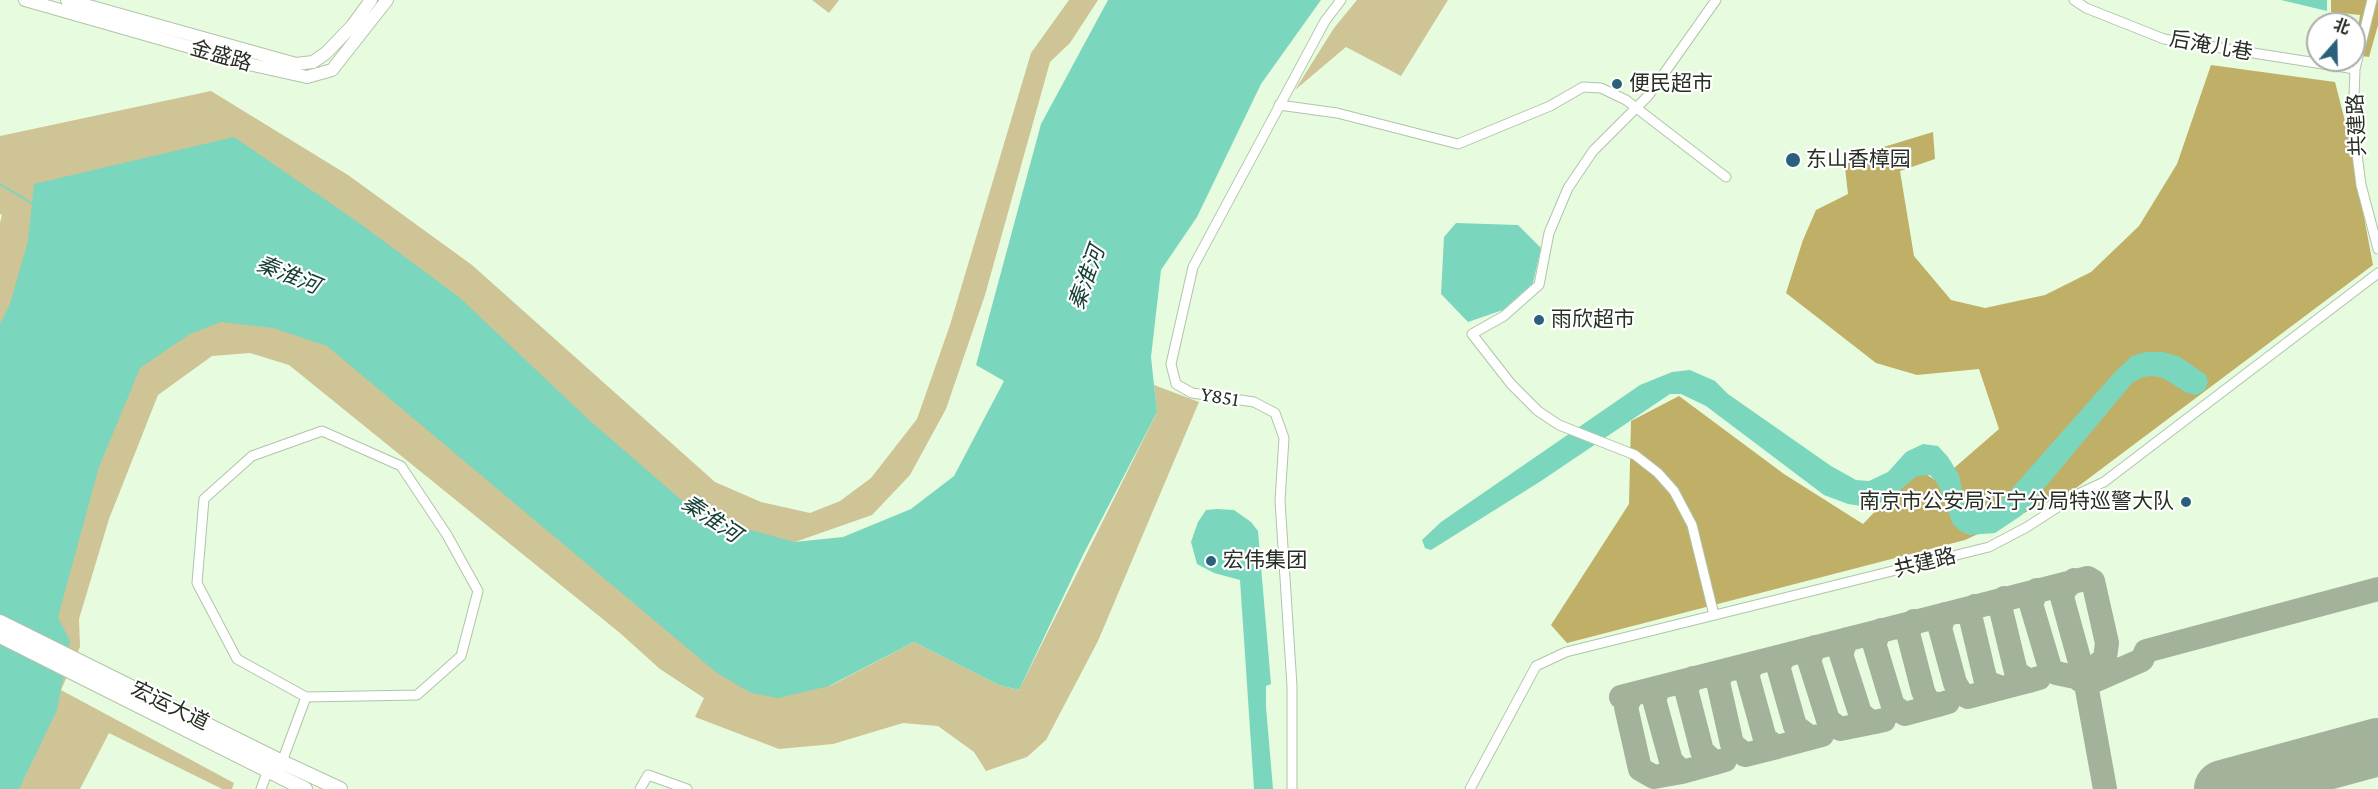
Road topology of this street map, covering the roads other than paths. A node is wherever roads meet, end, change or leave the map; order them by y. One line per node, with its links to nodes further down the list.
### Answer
1 (25, 0): 4 (street, 金盛路)
2 (67, 0): 3 (street, 金盛路)
3 (371, 0)
4 (387, 0)
5 (1341, 0): 12 (street, Y851)
6 (1716, 0): 13 (street)
7 (2074, 0): 10 (street, 后淹儿巷)
8 (2372, 0): 9 (street, 共建路)
9 (2366, 24)
10 (2306, 61)
11 (2355, 72): 15 (street, 共建路)
12 (1279, 105): 13 (street); 28 (street, Y851)
13 (1636, 108): 14 (street); 17 (street)
14 (1726, 177)
15 (2378, 249)
16 (2378, 273): 17 (street, 共建路)
17 (1714, 615): 29 (street, 共建路)
18 (0, 622): 20 (main road, 宏运大道)
19 (0, 636): 20 (main road, 宏运大道)
20 (68, 663): 22 (main road, 宏运大道)
21 (306, 697): 21 (street); 22 (street)
22 (276, 769): 23 (street); 24 (main road, 宏运大道); 25 (main road, 宏运大道)
23 (261, 789)
24 (305, 789)
25 (340, 789)
26 (640, 789): 27 (street)
27 (687, 789)
28 (1292, 789)
29 (1470, 789)

